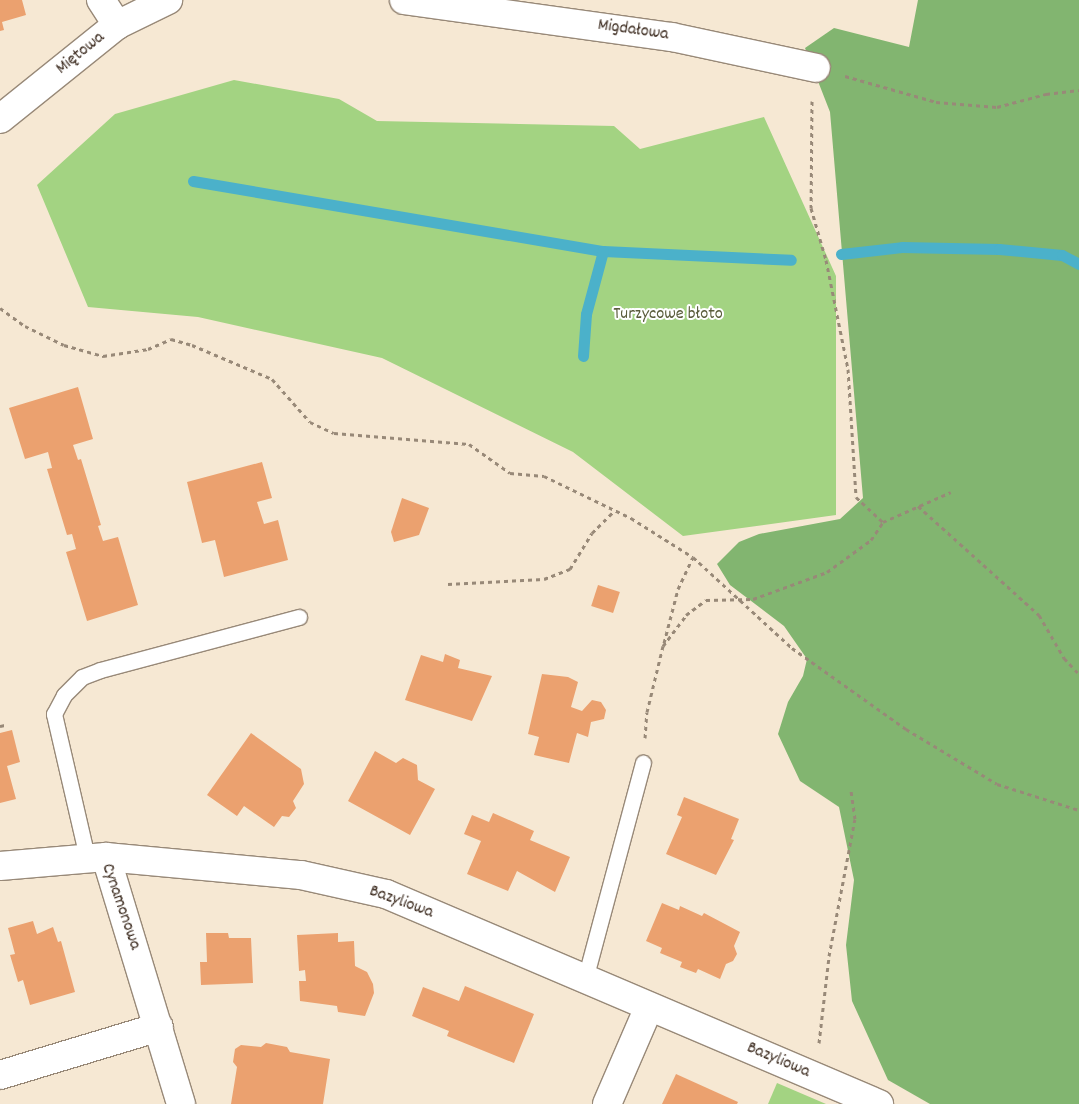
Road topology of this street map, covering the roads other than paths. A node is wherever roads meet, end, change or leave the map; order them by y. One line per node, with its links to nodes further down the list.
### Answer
1 (101, 0): 5 (street)
2 (168, 0): 5 (street, Miętowa)
3 (404, 0): 4 (street)
4 (449, 3): 6 (street, Migdałowa)
5 (117, 25): 7 (street, Miętowa)
6 (816, 68)
7 (0, 119)
8 (299, 617): 10 (lane)
9 (643, 762): 12 (lane)
10 (97, 857): 11 (street, Cynamonowa); 12 (street, Bazyliowa); 14 (street, Cynamonowa)
11 (0, 866)
12 (585, 980): 13 (street, Bazyliowa)
13 (649, 1007): 17 (street); 18 (street, Bazyliowa)
14 (159, 1027): 15 (street); 16 (street, Cynamonowa)
15 (0, 1075)
16 (181, 1104)
17 (607, 1104)
18 (879, 1104)

